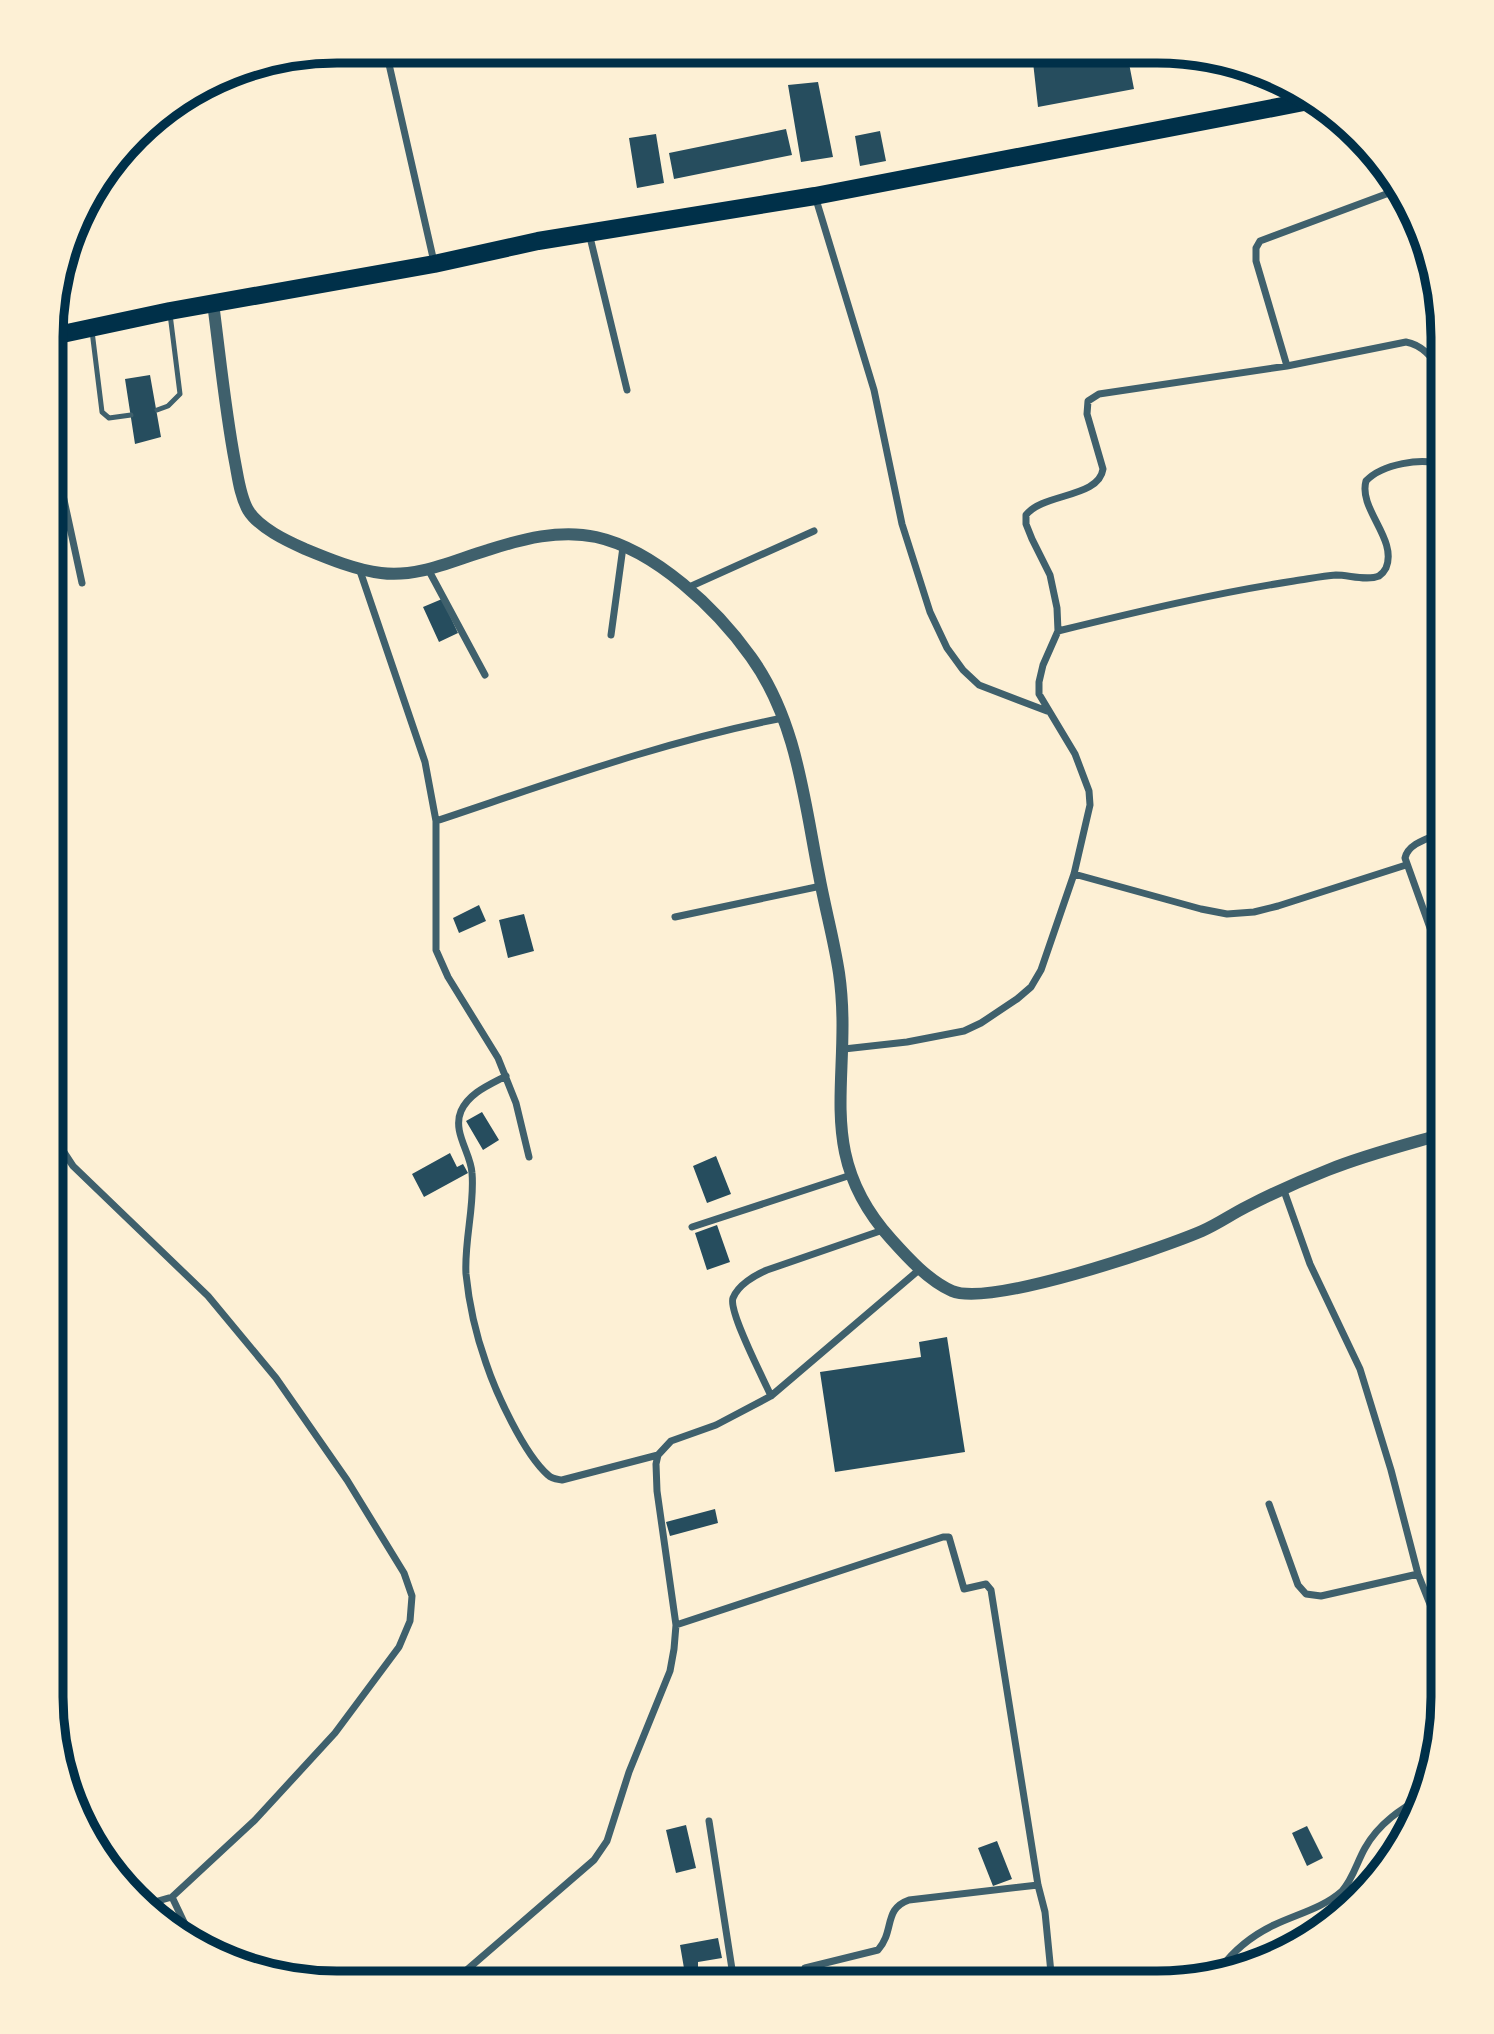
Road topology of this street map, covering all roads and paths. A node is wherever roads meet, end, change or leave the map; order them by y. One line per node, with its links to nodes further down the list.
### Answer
1 (389, 63): 6 (street)
2 (1299, 103): 4 (highway)
3 (1390, 193): 12 (street)
4 (815, 196): 5 (highway); 27 (street)
5 (589, 232): 6 (highway); 13 (street)
6 (434, 264): 7 (highway)
7 (213, 303): 8 (highway); 20 (street)
8 (170, 311): 9 (highway); 14 (lane)
9 (91, 327): 10 (highway); 15 (lane)
10 (63, 334)
11 (1431, 358): 12 (street)
12 (1287, 366): 24 (street)
13 (627, 390)
14 (156, 411)
15 (131, 415)
16 (1431, 461): 24 (street)
17 (63, 495): 22 (street)
18 (814, 531): 23 (street)
19 (624, 546): 21 (street); 23 (street); 25 (street)
20 (359, 568): 21 (street); 29 (street)
21 (428, 569): 26 (street)
22 (82, 583)
23 (687, 588): 28 (street)
24 (1058, 631): 27 (street)
25 (611, 635)
26 (485, 675)
27 (1048, 711): 32 (street)
28 (784, 718): 29 (street); 33 (street)
29 (436, 821): 37 (street)
30 (1431, 838): 31 (street)
31 (1406, 865): 32 (street); 35 (street)
32 (1074, 874): 36 (street)
33 (821, 886): 34 (street); 36 (street)
34 (676, 917)
35 (1431, 932)
36 (844, 1049): 41 (street)
37 (506, 1076): 40 (street); 47 (street)
38 (1431, 1138): 42 (street)
39 (63, 1151): 55 (street)
40 (529, 1157)
41 (851, 1175): 43 (street); 44 (street)
42 (1283, 1188): 45 (street); 49 (street)
43 (692, 1227)
44 (883, 1230): 45 (street); 46 (street)
45 (920, 1269): 46 (street)
46 (771, 1396): 47 (street)
47 (658, 1455): 51 (street)
48 (1269, 1504): 49 (street)
49 (1418, 1574): 50 (street)
50 (1431, 1607)
51 (676, 1625): 54 (street); 60 (street)
52 (1409, 1805): 58 (street)
53 (709, 1821): 61 (street)
54 (1038, 1885): 59 (street); 62 (street)
55 (172, 1896): 56 (street); 57 (street)
56 (155, 1902)
57 (185, 1925)
58 (1225, 1963)
59 (805, 1968)
60 (466, 1971)
61 (732, 1971)
62 (1051, 1971)

